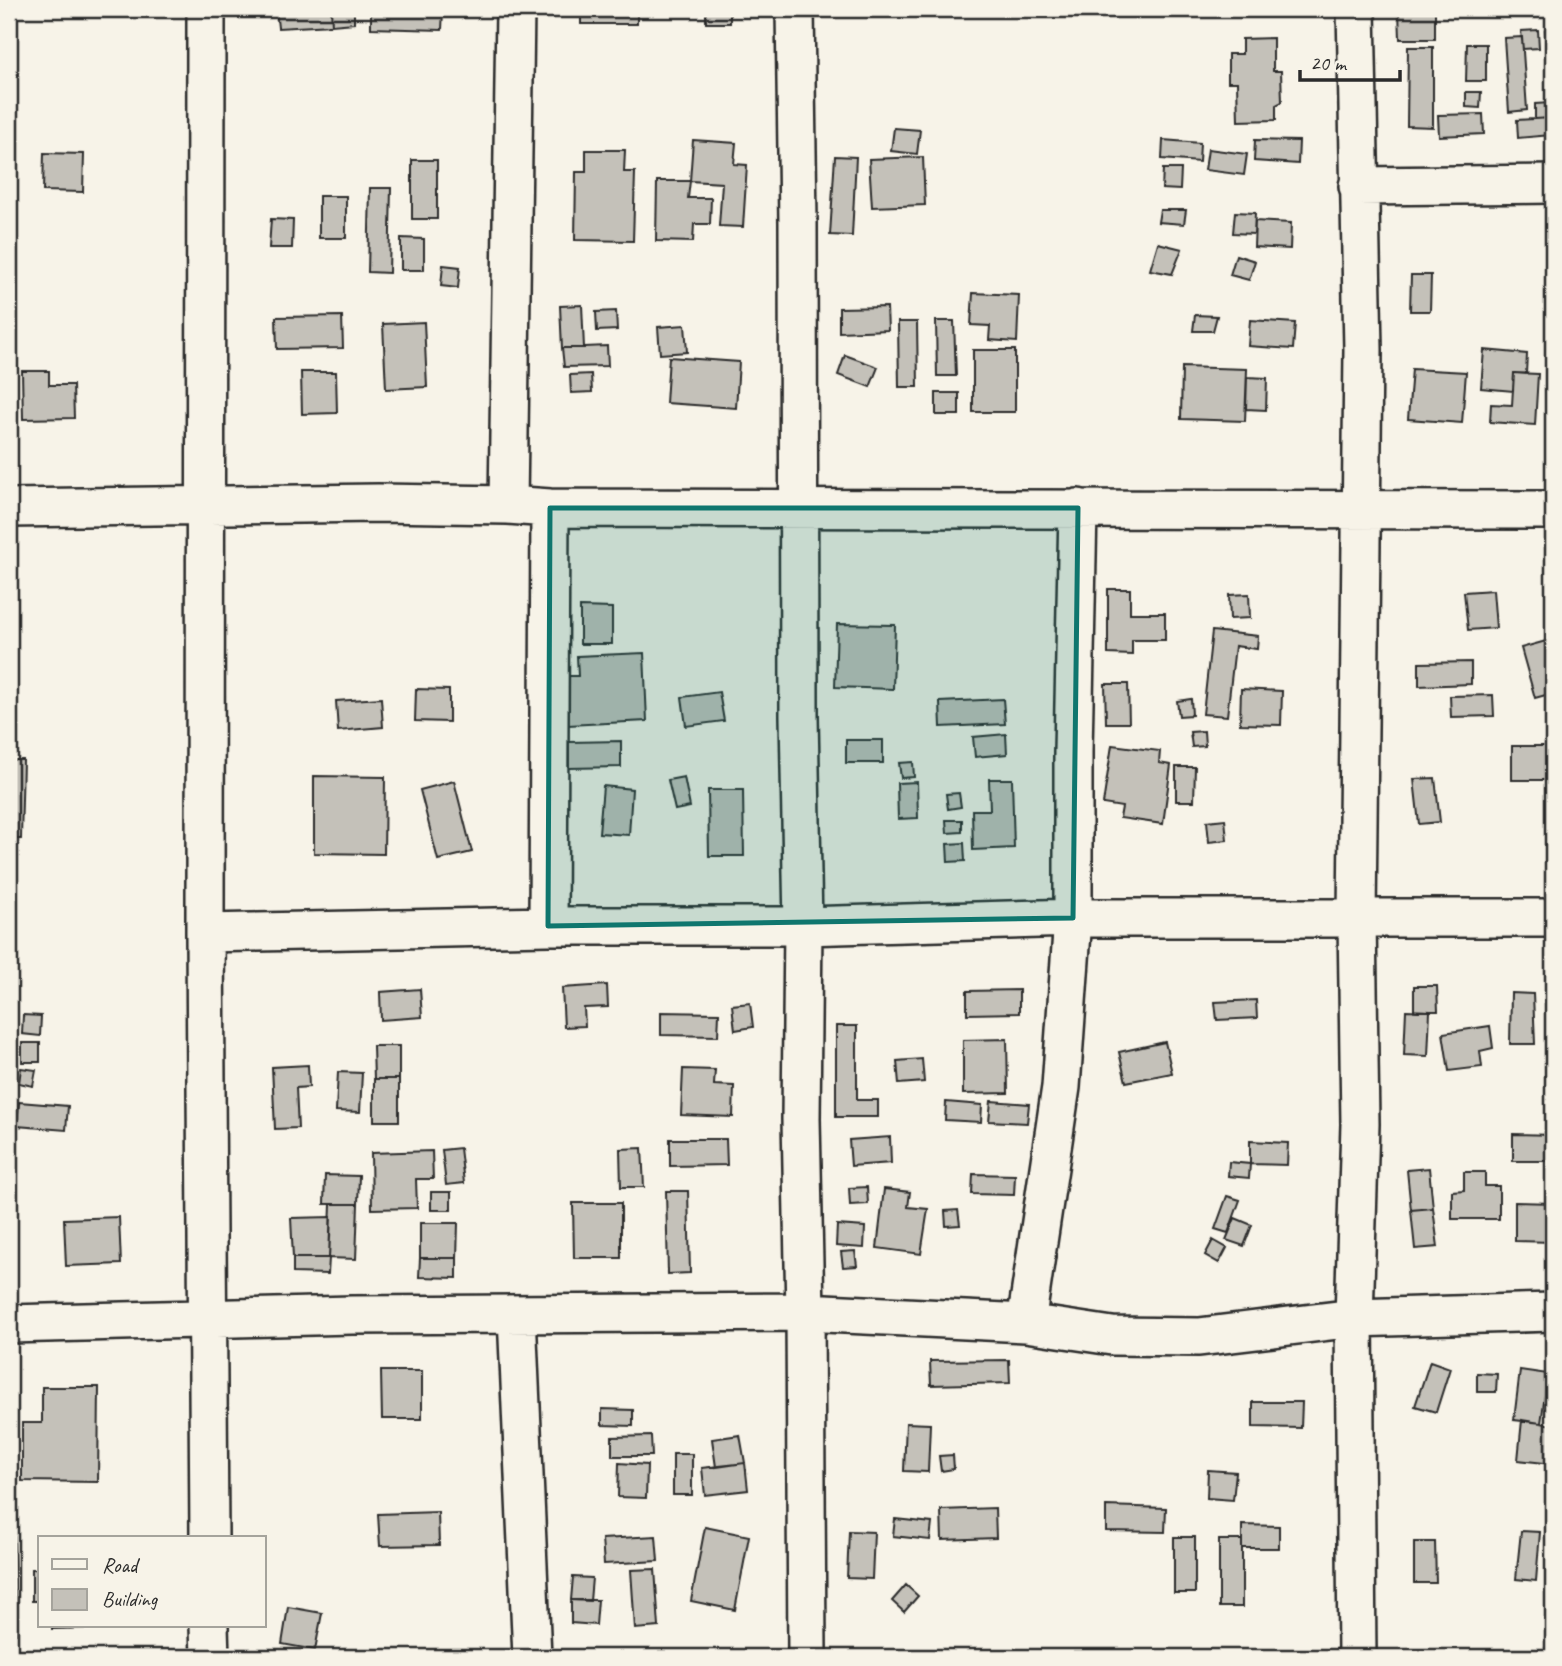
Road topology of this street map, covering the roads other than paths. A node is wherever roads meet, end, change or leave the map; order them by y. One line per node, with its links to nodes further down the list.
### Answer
1 (206, 9): 8 (street)
2 (515, 9): 7 (street)
3 (795, 9): 9 (street)
4 (1356, 9): 6 (street)
5 (1553, 184): 6 (street)
6 (1358, 186): 13 (street)
7 (508, 505): 8 (street); 11 (street)
8 (205, 506): 10 (street); 20 (street)
9 (799, 507): 11 (street); 12 (street); 19 (street)
10 (9, 508)
11 (550, 508): 18 (street)
12 (1078, 508): 13 (street); 15 (street)
13 (1363, 509): 14 (street); 17 (street)
14 (1553, 510)
15 (1073, 918): 17 (street); 19 (street); 26 (street)
16 (1553, 918): 17 (street)
17 (1357, 919): 24 (street)
18 (548, 926): 19 (street); 20 (street)
19 (803, 926): 21 (street)
20 (205, 933): 25 (street)
21 (805, 1312): 23 (street); 26 (street); 32 (street)
22 (1553, 1312): 24 (street)
23 (517, 1315): 25 (street); 31 (street)
24 (1354, 1318): 26 (street); 33 (street)
25 (208, 1319): 27 (street); 28 (street)
26 (1026, 1323)
27 (9, 1324)
28 (209, 1536)
29 (209, 1628): 30 (street)
30 (210, 1657)
31 (532, 1657)
32 (807, 1657)
33 (1357, 1657)

